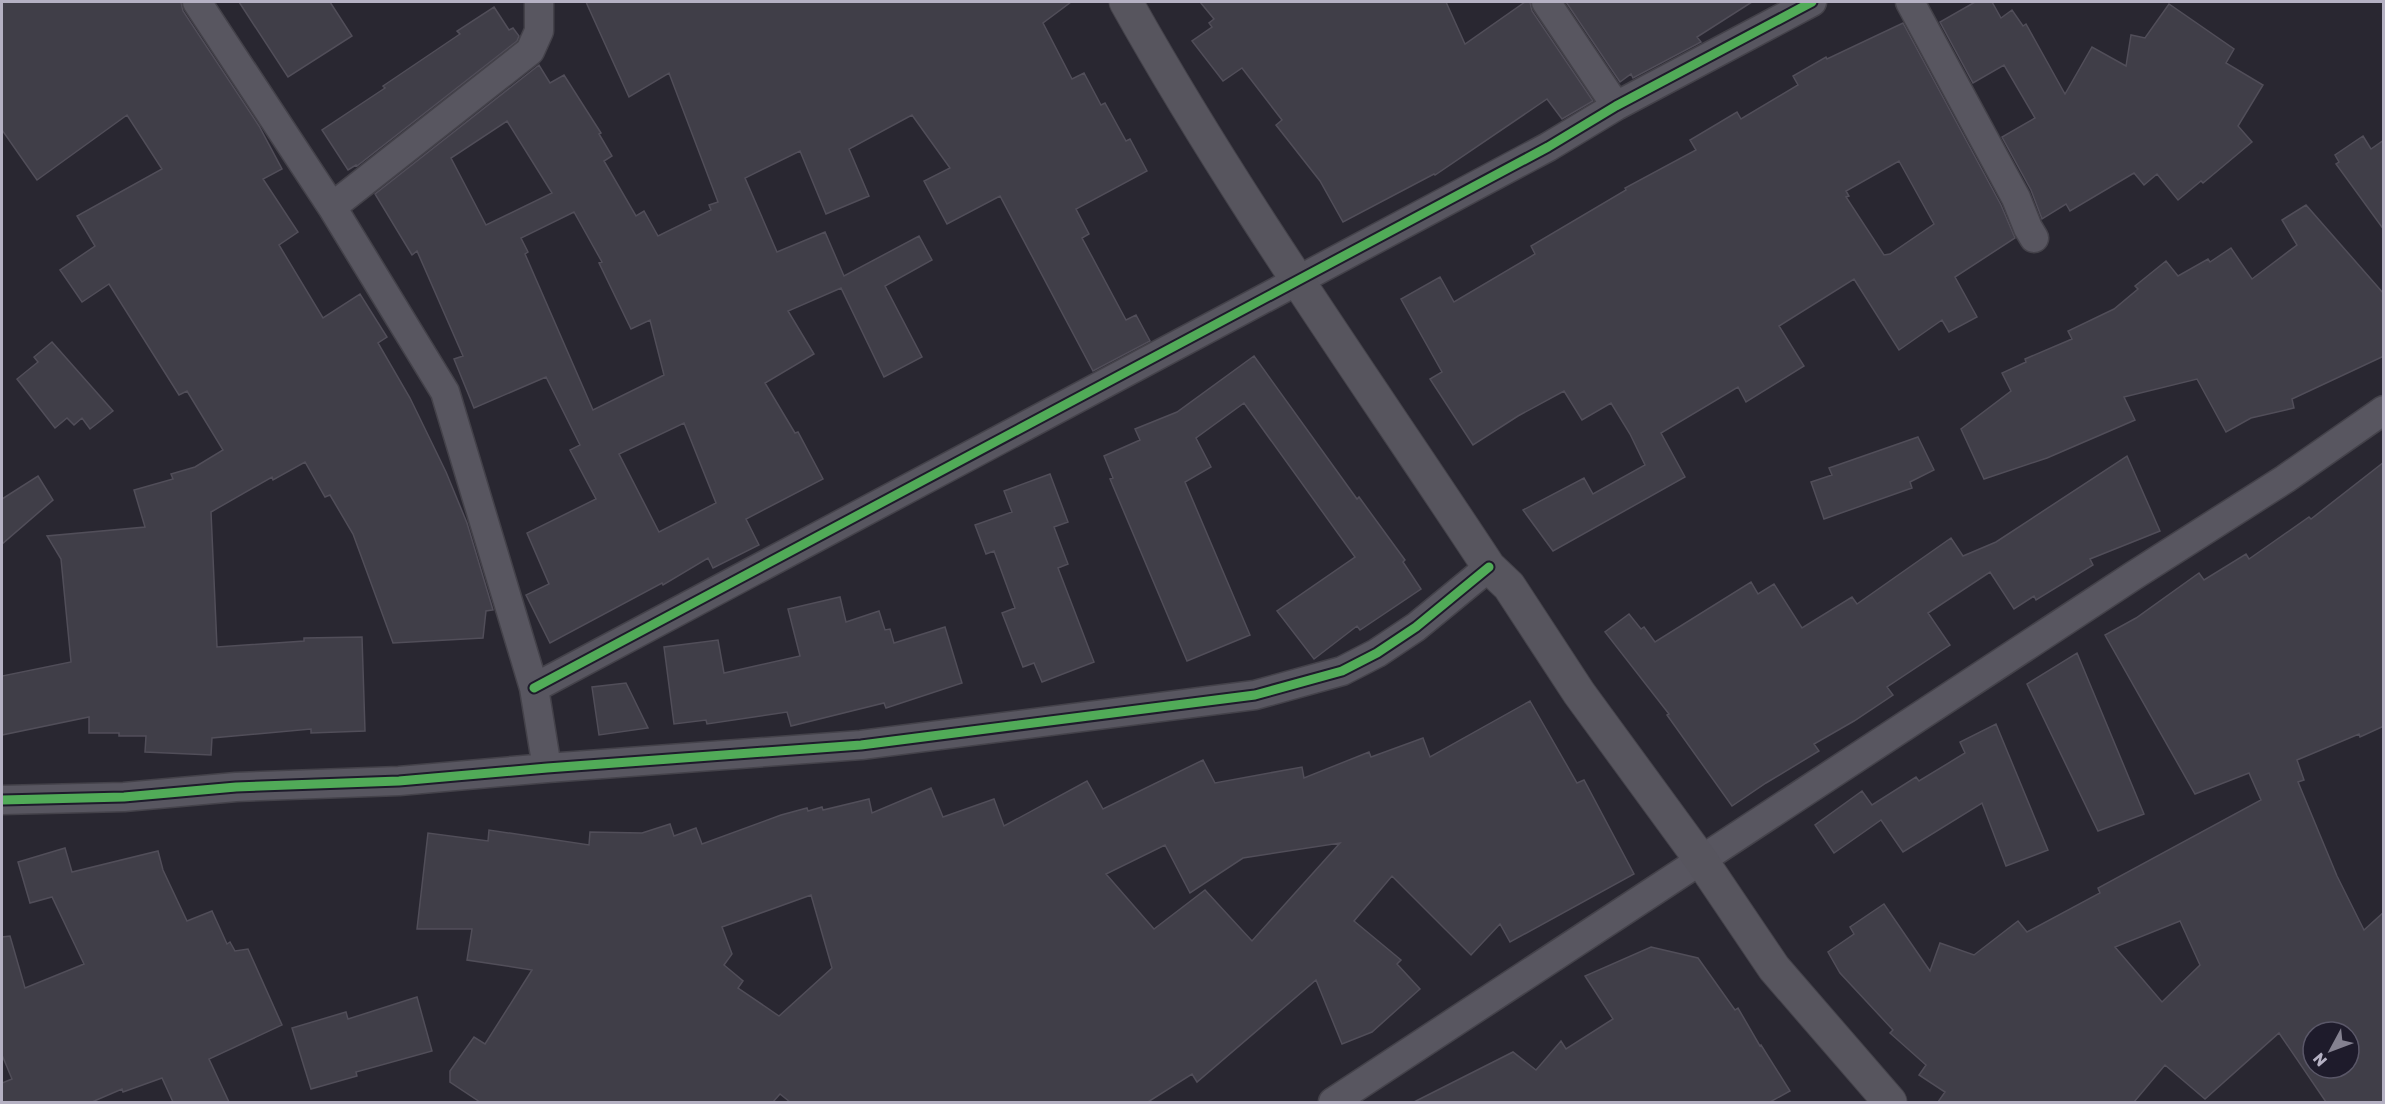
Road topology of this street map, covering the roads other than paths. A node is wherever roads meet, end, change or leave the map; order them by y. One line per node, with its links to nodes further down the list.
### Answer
1 (197, 2): 8 (street)
2 (539, 2): 8 (street)
3 (1126, 2): 10 (street)
4 (1546, 2): 7 (street)
5 (1812, 2): 7 (street)
6 (1910, 2): 9 (street)
7 (1616, 106): 10 (street)
8 (332, 207): 13 (street)
9 (2034, 238)
10 (1298, 280): 12 (street); 13 (street)
11 (2384, 410): 16 (street)
12 (1489, 567): 14 (street); 16 (street)
13 (534, 688): 14 (street)
14 (547, 768): 15 (street)
15 (2, 800)
16 (1701, 860): 17 (street); 18 (street)
17 (1339, 1101)
18 (1890, 1102)

